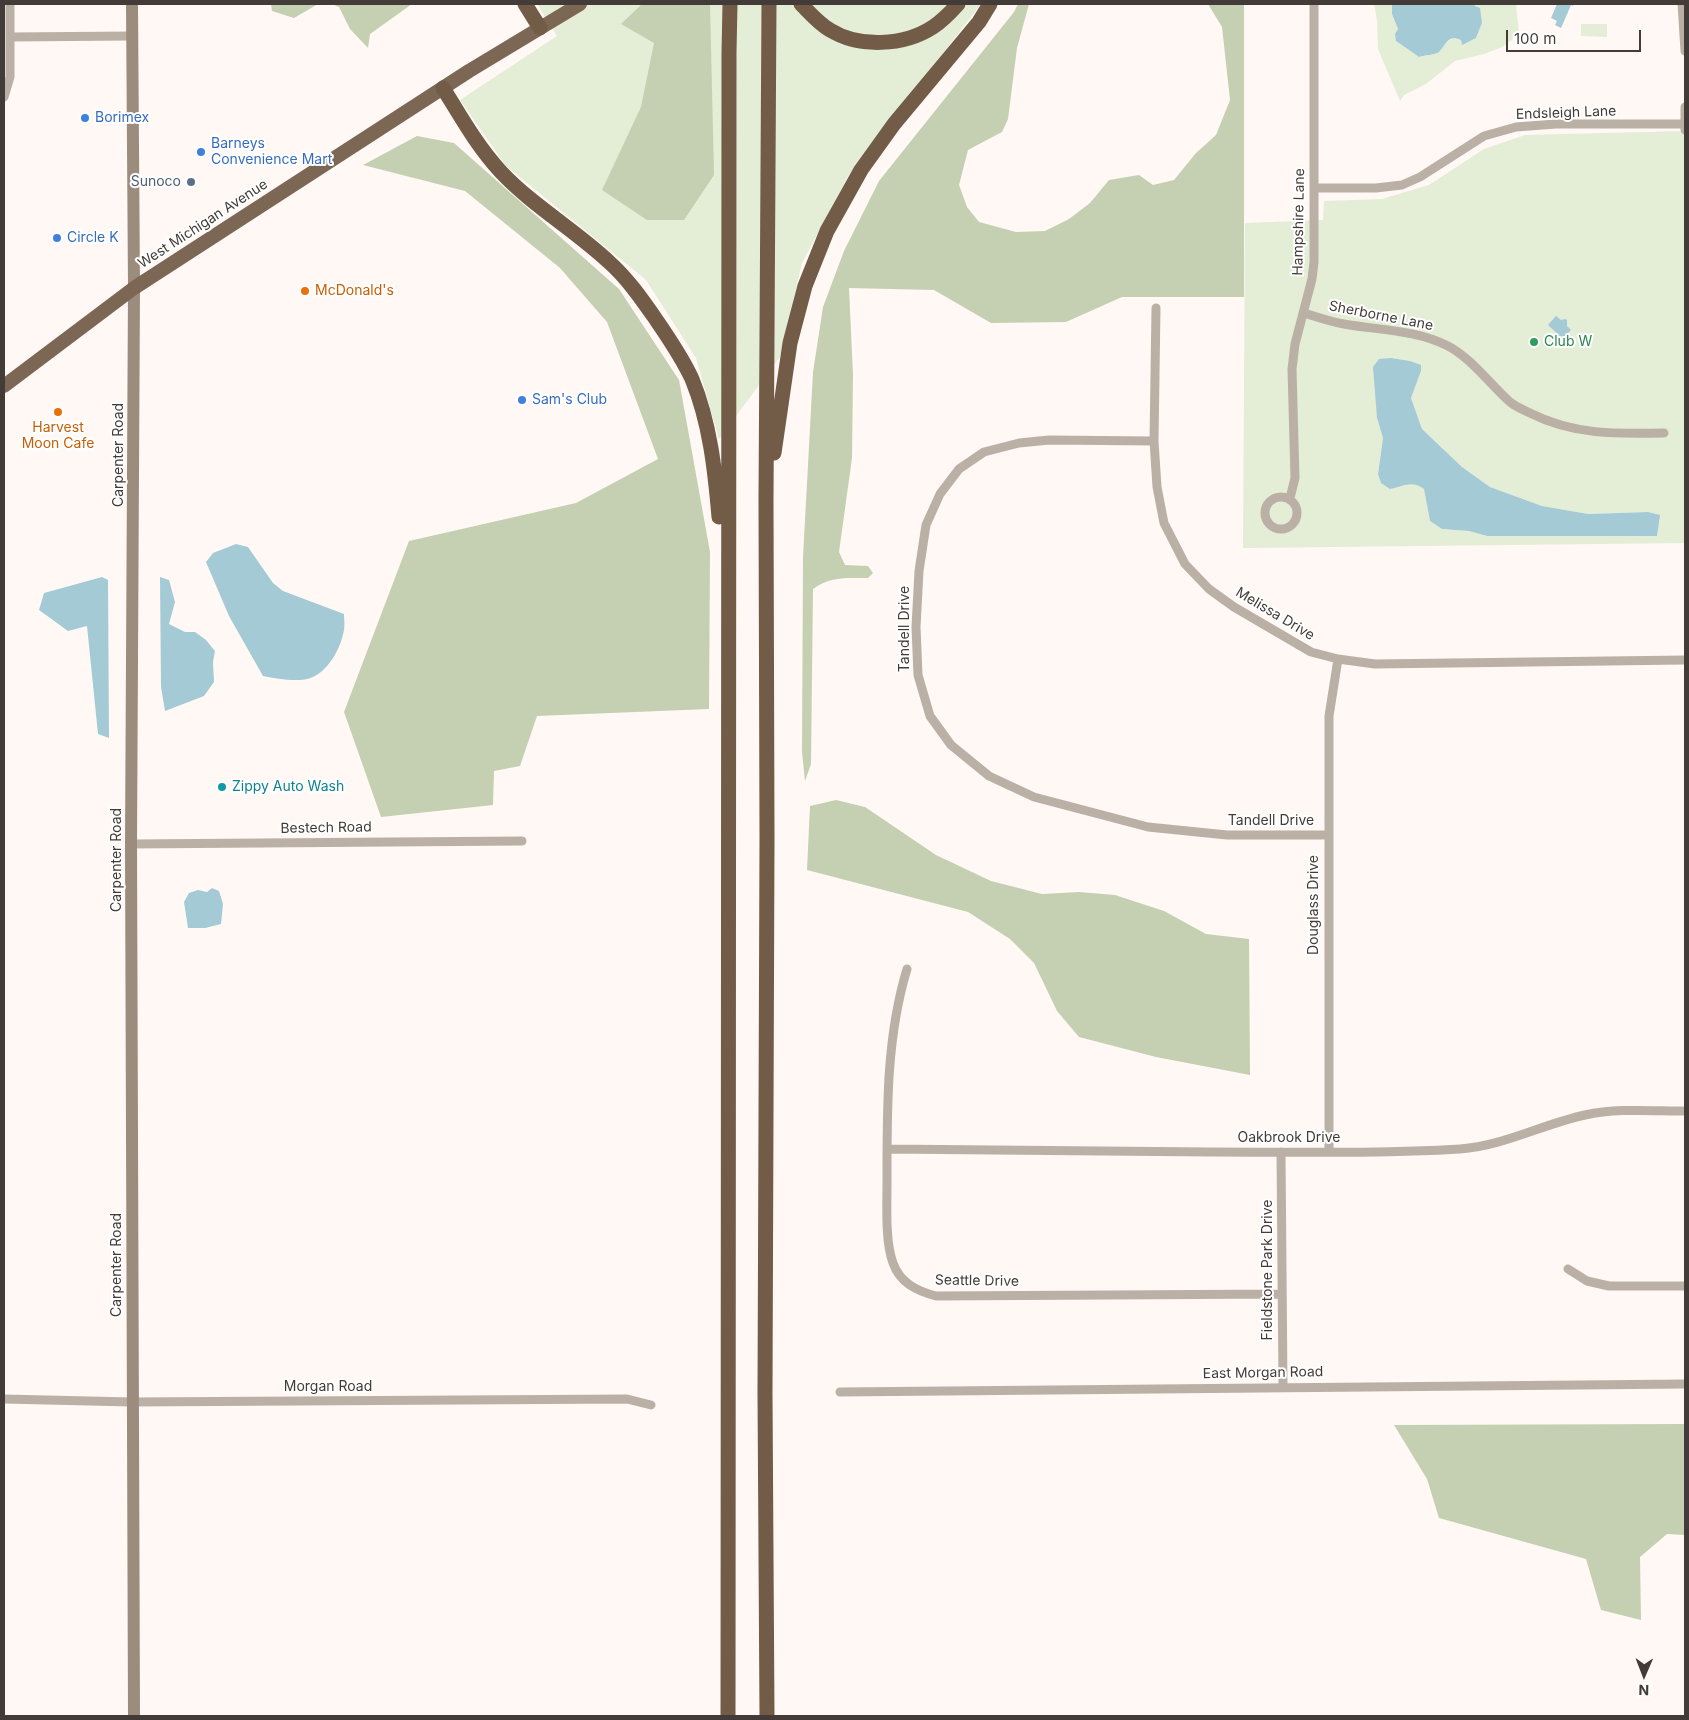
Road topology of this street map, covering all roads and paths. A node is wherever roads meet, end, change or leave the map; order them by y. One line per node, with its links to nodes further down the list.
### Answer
1 (9, 4): 12 (street); 15 (street)
2 (132, 4): 14 (main road, Carpenter Road)
3 (526, 4): 13 (highway)
4 (580, 4): 13 (highway, West Michigan Avenue)
5 (730, 4): 32 (highway)
6 (769, 4): 31 (highway)
7 (801, 4): 8 (highway)
8 (958, 4)
9 (990, 4): 31 (highway)
10 (1314, 4): 23 (street, Hampshire Lane)
11 (1682, 4): 16 (street)
12 (4, 6)
13 (540, 28): 18 (highway, West Michigan Avenue)
14 (132, 36): 15 (street); 24 (main road, Carpenter Road)
15 (10, 38): 17 (street)
16 (1685, 51)
17 (7, 65): 19 (street)
18 (443, 88): 24 (highway, West Michigan Avenue); 32 (highway)
19 (4, 97)
20 (1685, 107): 21 (street)
21 (1685, 124): 22 (street); 23 (street, Endsleigh Lane)
22 (1685, 130)
23 (1314, 188): 26 (street, Hampshire Lane)
24 (134, 288): 27 (highway, West Michigan Avenue); 37 (main road, Carpenter Road)
25 (1156, 308): 29 (street, Melissa Drive)
26 (1304, 313): 28 (street, Sherborne Lane); 30 (street, Hampshire Lane)
27 (4, 386)
28 (1664, 433)
29 (1154, 441): 33 (street, Melissa Drive); 35 (street, Tandell Drive)
30 (1290, 498)
31 (766, 499): 52 (highway)
32 (728, 610): 54 (highway)
33 (1338, 659): 34 (street, Melissa Drive); 35 (street, Douglass Drive)
34 (1685, 660)
35 (1328, 835): 42 (street, Douglass Drive)
36 (522, 841): 37 (street, Bestech Road)
37 (131, 844): 50 (main road, Carpenter Road)
38 (907, 969): 40 (street, Seattle Drive)
39 (1685, 1111): 42 (street, Oakbrook Drive)
40 (887, 1149): 41 (street, Oakbrook Drive); 45 (street, Seattle Drive)
41 (1281, 1152): 42 (street, Oakbrook Drive); 45 (street, Fieldstone Park Drive)
42 (1329, 1152)
43 (1568, 1269): 44 (street)
44 (1685, 1286)
45 (1282, 1294): 47 (street, Fieldstone Park Drive)
46 (1685, 1384): 47 (street, East Morgan Road)
47 (1283, 1387): 48 (street, East Morgan Road)
48 (840, 1392)
49 (4, 1399): 50 (street, Morgan Road)
50 (132, 1402): 51 (street, Morgan Road); 53 (main road, Carpenter Road)
51 (651, 1405)
52 (767, 1632): 55 (highway); 56 (highway)
53 (134, 1716)
54 (728, 1716)
55 (767, 1716)
56 (776, 1716)

